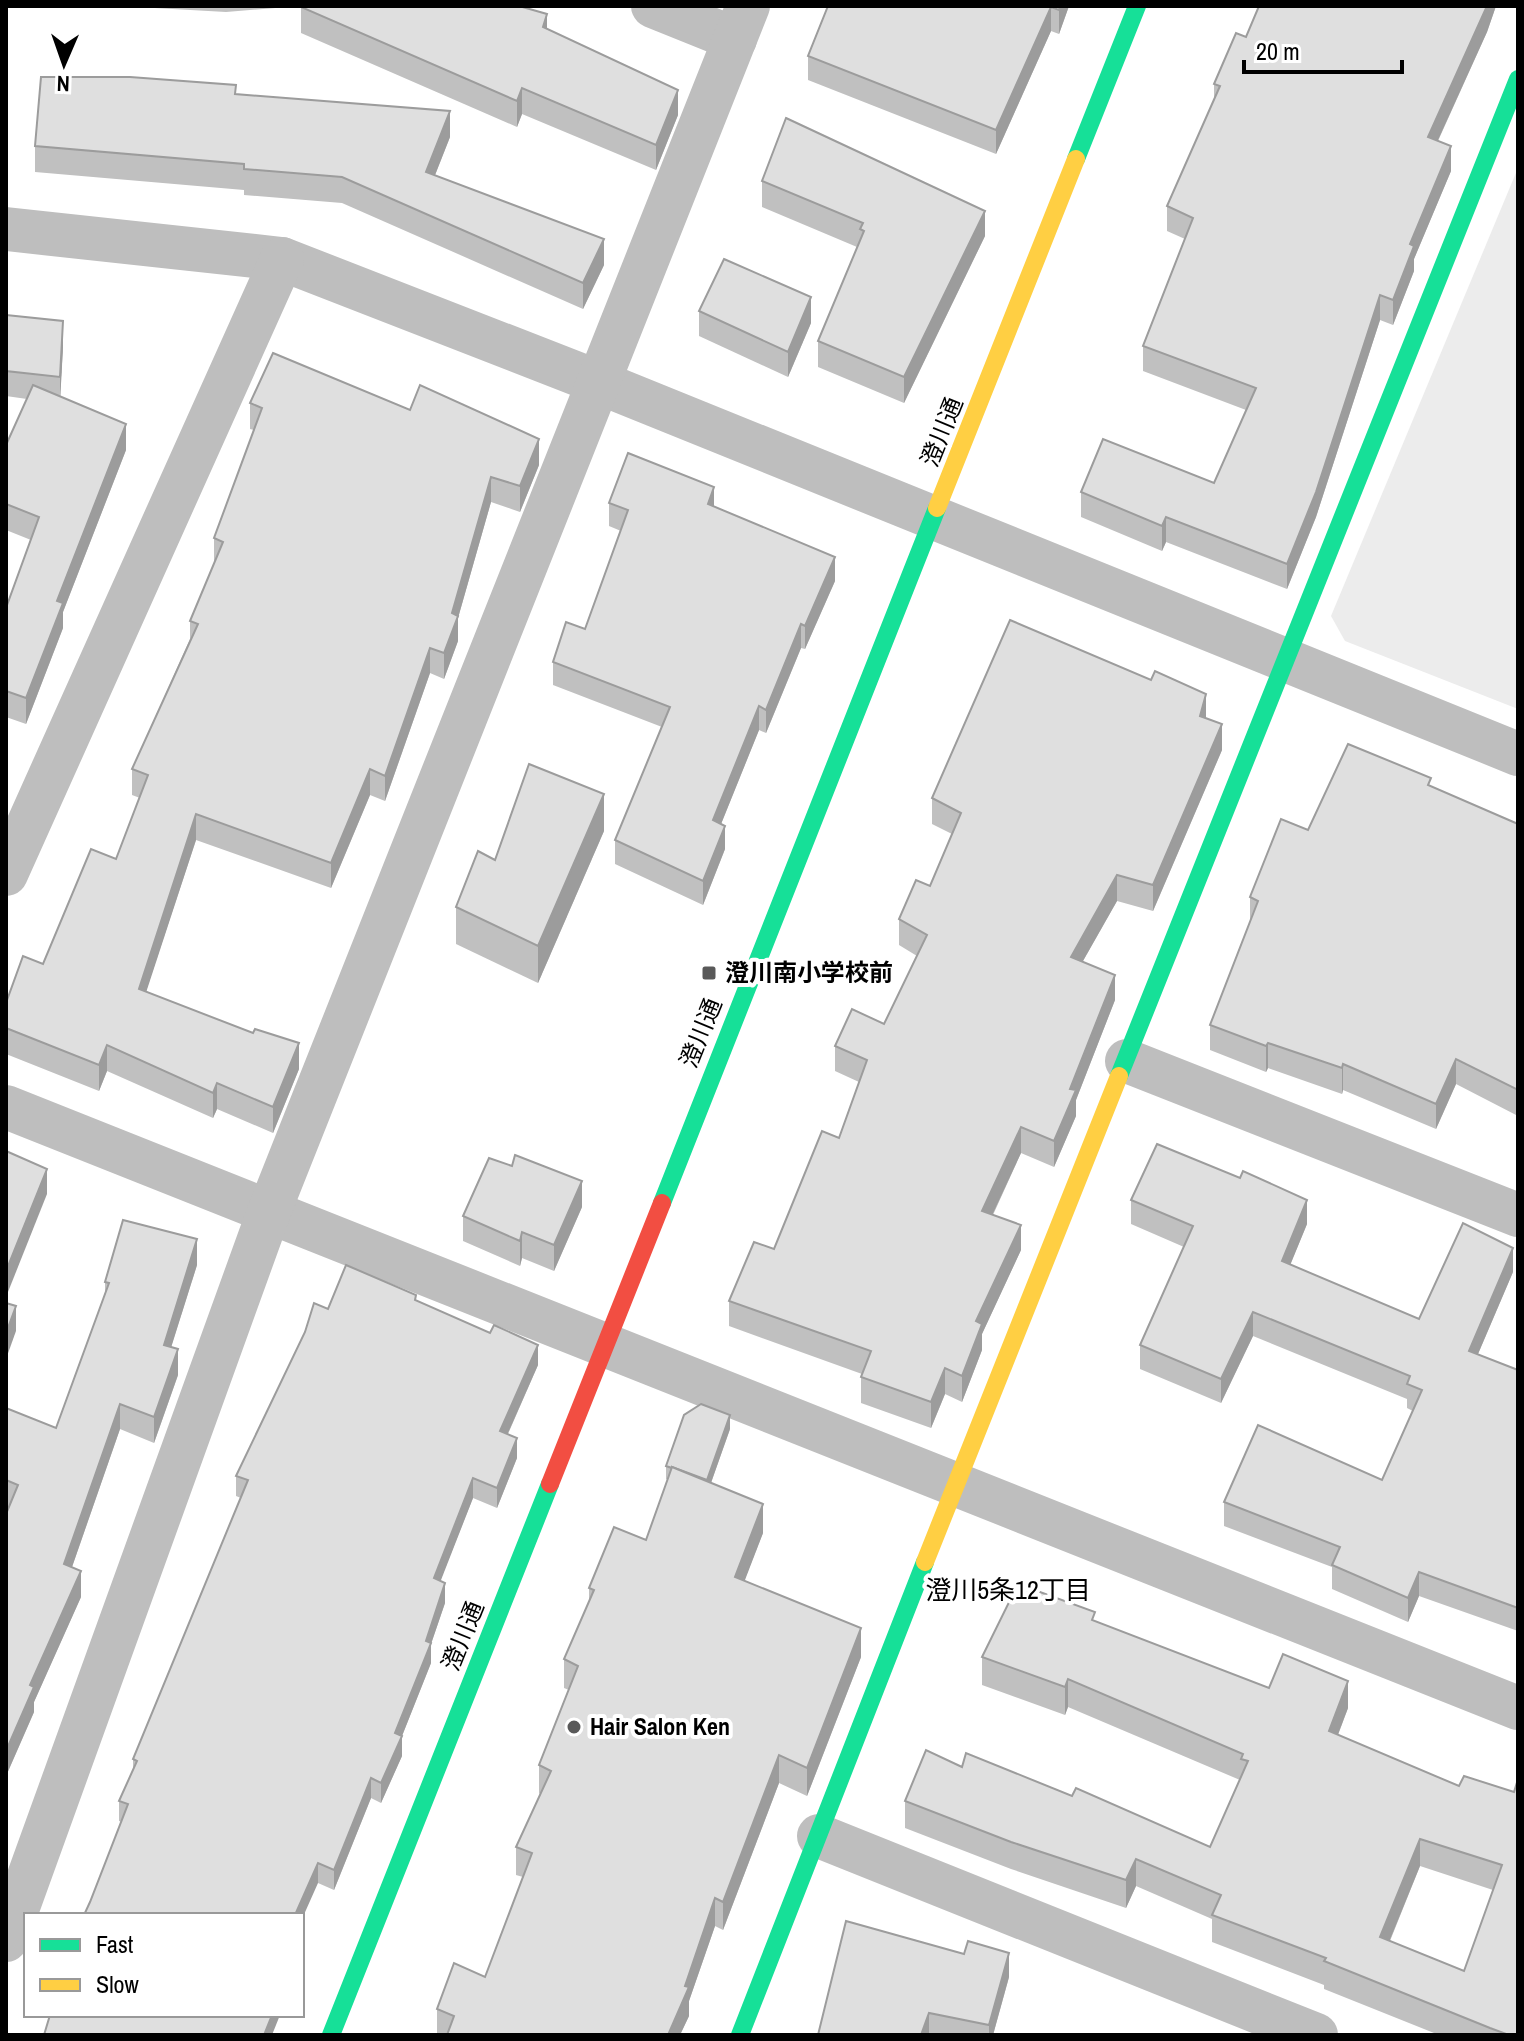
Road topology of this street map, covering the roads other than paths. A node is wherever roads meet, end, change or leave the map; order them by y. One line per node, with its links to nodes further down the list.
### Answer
1 (653, 6): 3 (street)
2 (1137, 6): 8 (street, 澄川通)
3 (742, 22): 7 (street)
4 (1518, 79): 9 (street)
5 (6, 229): 6 (street)
6 (282, 259): 7 (street); 11 (street)
7 (598, 382): 8 (street); 14 (street)
8 (934, 518): 9 (street); 16 (street, 澄川通)
9 (1287, 662): 10 (street); 12 (street)
10 (1518, 754)
11 (6, 874)
12 (1127, 1061): 15 (street); 17 (street)
13 (6, 1107): 14 (street)
14 (270, 1209): 16 (street); 20 (street)
15 (1518, 1215)
16 (604, 1344): 17 (street); 21 (street, 澄川通)
17 (956, 1483): 18 (street); 19 (street)
18 (1518, 1708)
19 (819, 1836): 22 (street); 23 (street)
20 (6, 1940)
21 (331, 2035)
22 (740, 2035)
23 (1316, 2035)

